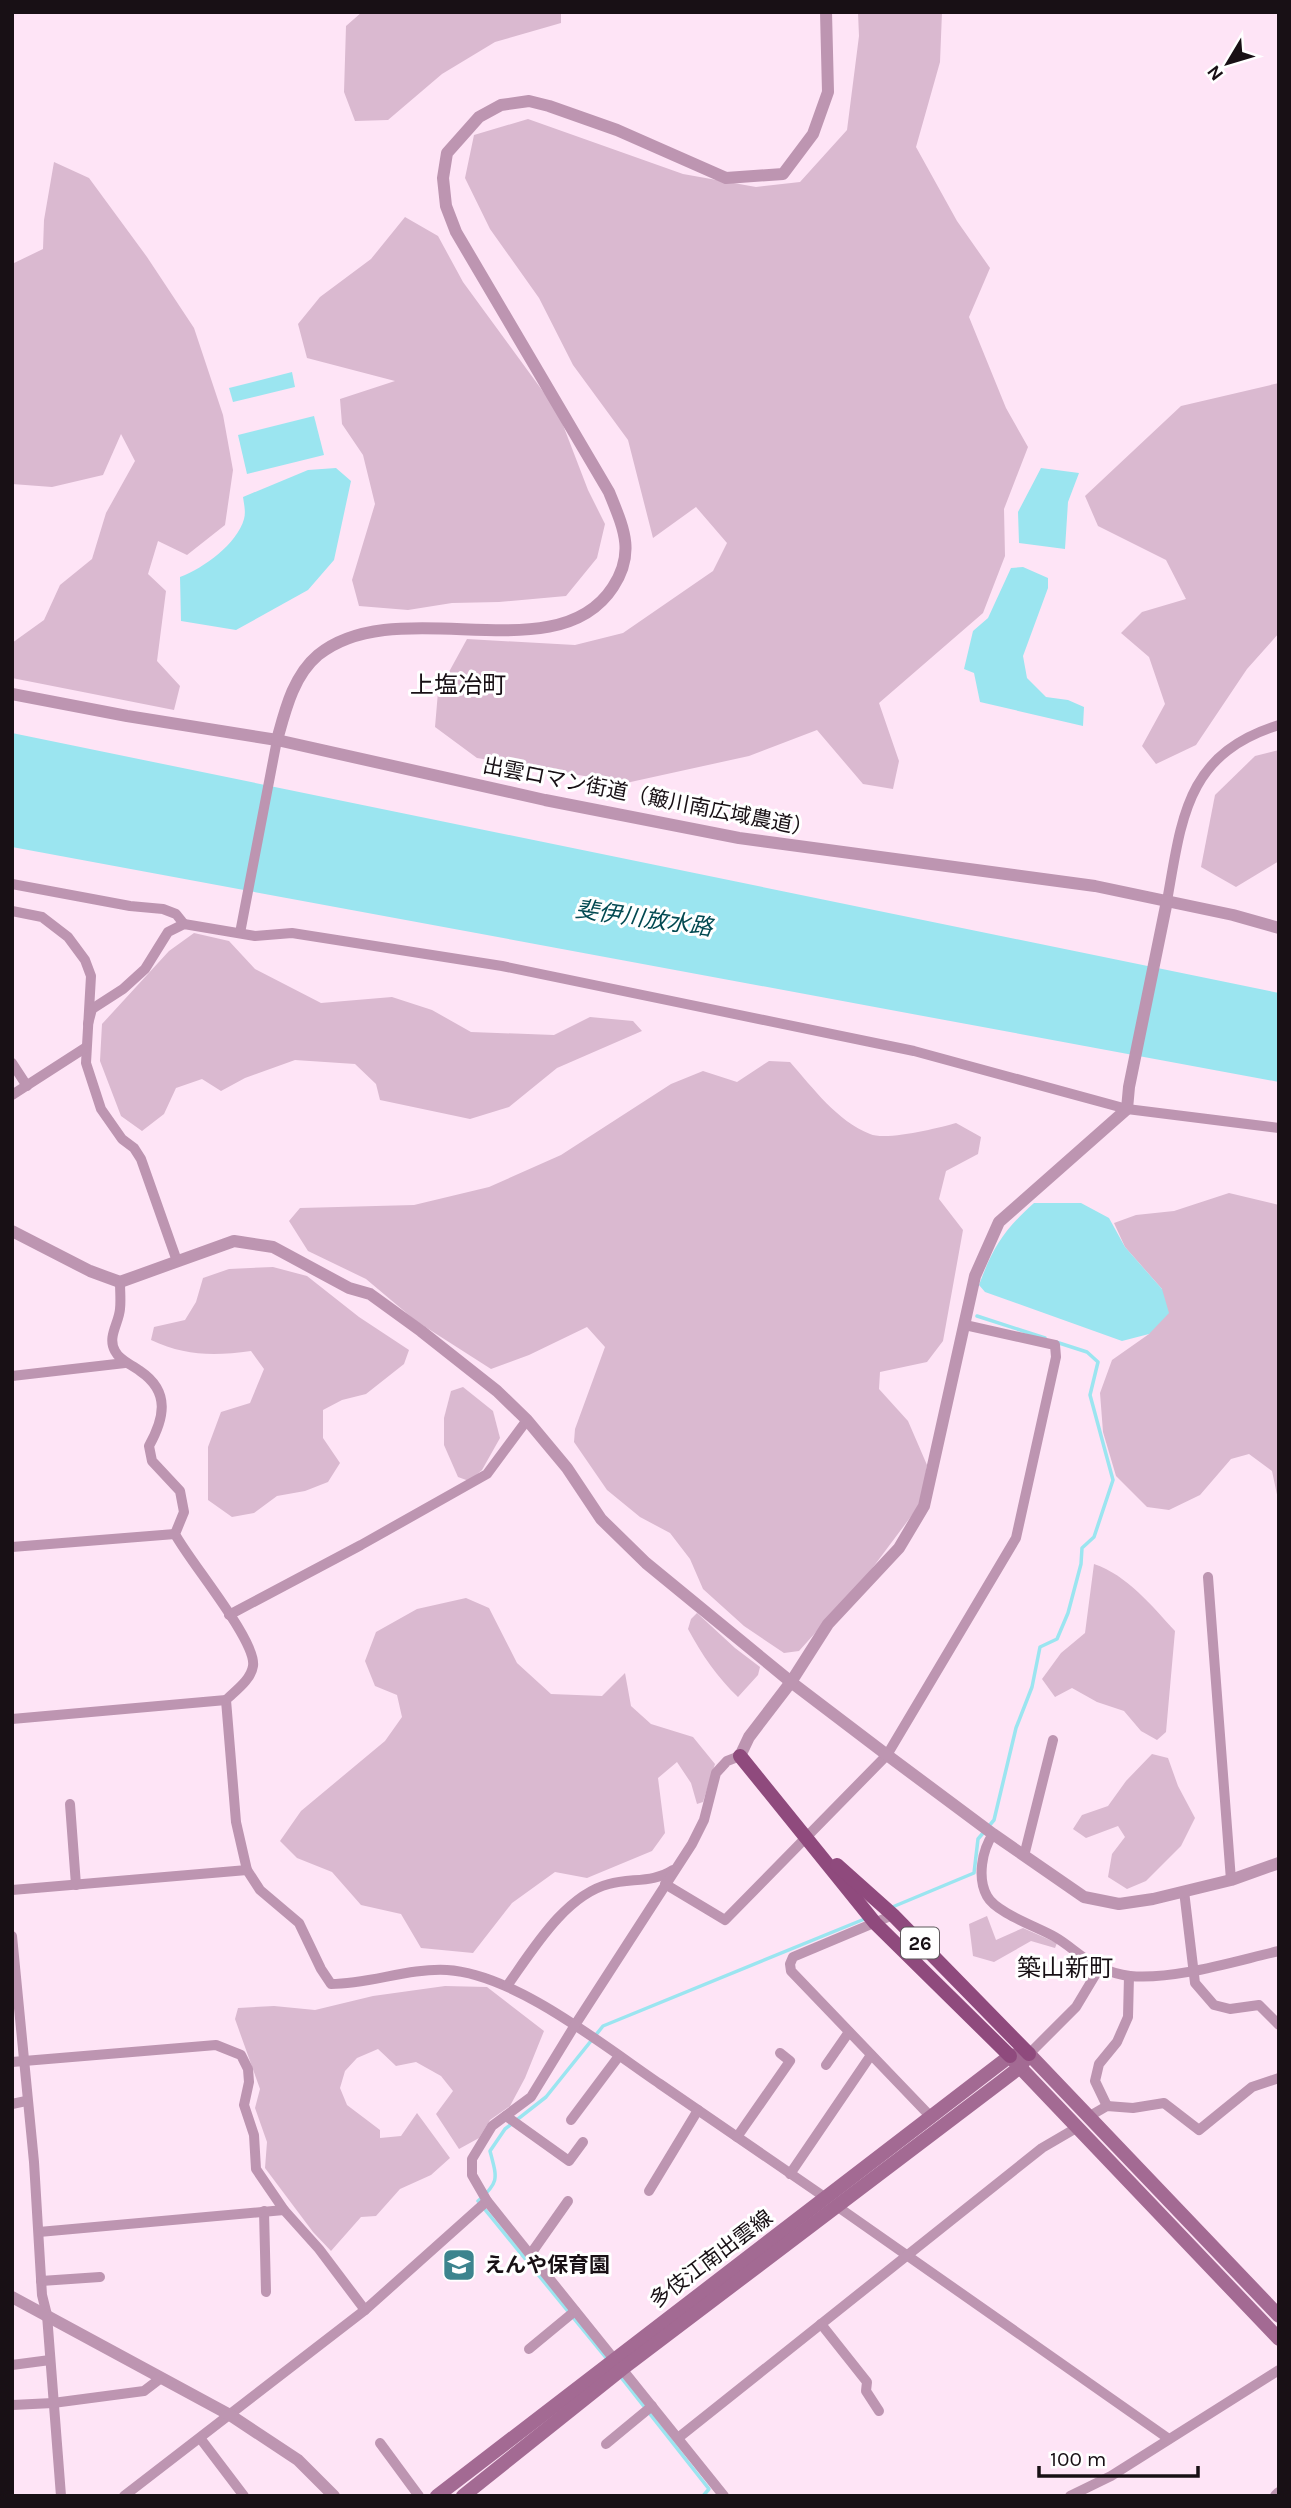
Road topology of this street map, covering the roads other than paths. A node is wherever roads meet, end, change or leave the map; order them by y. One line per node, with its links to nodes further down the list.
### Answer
1 (826, 12): 4 (street)
2 (12, 694): 4 (street, 出雲ロマン街道（簸川南広域農道）)
3 (1279, 725): 6 (street)
4 (277, 740): 6 (street, 出雲ロマン街道（簸川南広域農道）); 10 (street)
5 (12, 884): 8 (street)
6 (1167, 901): 9 (street, 出雲ロマン街道（簸川南広域農道）); 16 (street)
7 (12, 911): 11 (street)
8 (184, 924): 10 (street); 11 (street)
9 (1279, 928)
10 (240, 933): 16 (street)
11 (88, 1024): 12 (street)
12 (85, 1048): 14 (street); 19 (street)
13 (12, 1063): 14 (street)
14 (27, 1086): 15 (street)
15 (12, 1095)
16 (1126, 1109): 17 (street); 21 (street)
17 (1279, 1128)
18 (12, 1231): 20 (street)
19 (177, 1261): 20 (street); 24 (street)
20 (120, 1282): 22 (street)
21 (965, 1325): 29 (street); 33 (street)
22 (125, 1363): 23 (street); 25 (street)
23 (12, 1376)
24 (527, 1420): 28 (street); 29 (street)
25 (175, 1534): 26 (street); 28 (street)
26 (12, 1547)
27 (1208, 1577): 42 (street)
28 (229, 1615): 30 (street)
29 (791, 1682): 33 (street); 34 (street)
30 (226, 1700): 31 (street); 41 (street)
31 (12, 1718)
32 (1053, 1740): 38 (street)
33 (887, 1755): 36 (street); 37 (street)
34 (740, 1756): 37 (main road, 26); 40 (street)
35 (70, 1804): 44 (street)
36 (993, 1834): 38 (street); 51 (street)
37 (805, 1836): 43 (street); 47 (main road, 26); 48 (main road, 26)
38 (1024, 1856): 46 (street)
39 (1279, 1863): 42 (street)
40 (674, 1869): 43 (street); 54 (street)
41 (247, 1870): 44 (street); 54 (street)
42 (1231, 1880): 46 (street)
43 (665, 1884): 56 (street)
44 (76, 1885): 45 (street)
45 (12, 1890)
46 (1184, 1891): 52 (street)
47 (892, 1915): 48 (street); 60 (main road, 26)
48 (875, 1923): 58 (street); 64 (main road, 26)
49 (12, 1936): 55 (street)
50 (1279, 1951): 52 (street)
51 (1100, 1967): 53 (street); 60 (street)
52 (1192, 1970): 53 (street); 57 (street)
53 (1129, 1976): 69 (street)
54 (507, 1986): 56 (street)
55 (16, 2019): 63 (street)
56 (575, 2025): 62 (street); 71 (street)
57 (1279, 2025)
58 (849, 2032): 61 (street); 65 (street)
59 (780, 2053): 75 (street)
60 (1028, 2054): 64 (main road); 74 (main road)
61 (871, 2055): 72 (street); 77 (street)
62 (619, 2056): 70 (street); 73 (street)
63 (17, 2062): 67 (street); 83 (street)
64 (1015, 2062): 72 (main road, 多伎江南出雲線); 74 (main road); 82 (main road, 多伎江南出雲線)
65 (826, 2065)
66 (1279, 2078): 69 (street)
67 (26, 2101): 68 (street); 85 (street)
68 (12, 2104)
69 (1107, 2106): 74 (street)
70 (698, 2110): 75 (street); 78 (street)
71 (506, 2116): 76 (street); 80 (street)
72 (932, 2118): 79 (main road, 多伎江南出雲線)
73 (572, 2120)
74 (1083, 2122): 87 (street); 95 (main road); 97 (main road)
75 (737, 2137): 77 (street)
76 (583, 2142)
77 (790, 2174): 79 (street)
78 (649, 2191)
79 (826, 2198): 100 (main road, 多伎江南出雲線)
80 (487, 2201): 86 (street); 92 (street)
81 (568, 2201): 86 (street)
82 (838, 2207): 87 (street); 100 (main road, 多伎江南出雲線)
83 (284, 2210): 84 (street); 92 (street)
84 (264, 2211): 85 (street); 90 (street)
85 (39, 2232): 89 (street)
86 (530, 2255): 93 (street)
87 (906, 2256): 96 (street); 111 (street)
88 (100, 2277): 89 (street)
89 (41, 2281): 94 (street)
90 (266, 2291)
91 (12, 2297): 94 (street)
92 (365, 2310): 108 (street)
93 (575, 2311): 98 (street); 100 (street)
94 (47, 2315): 99 (street); 103 (street)
95 (1279, 2316)
96 (821, 2324): 107 (street); 110 (street)
97 (1279, 2339)
98 (528, 2349)
99 (50, 2360): 101 (street); 104 (street)
100 (618, 2364): 106 (street); 122 (main road, 多伎江南出雲線); 123 (main road, 多伎江南出雲線)
101 (12, 2365)
102 (1279, 2370): 111 (street)
103 (161, 2378): 104 (street); 108 (street)
104 (53, 2403): 105 (street); 116 (street)
105 (12, 2405)
106 (652, 2406): 110 (street); 113 (street)
107 (879, 2411)
108 (230, 2415): 109 (street); 120 (street)
109 (200, 2438): 114 (street); 119 (street)
110 (678, 2438): 124 (street)
111 (1168, 2438): 115 (street)
112 (380, 2444): 121 (street)
113 (606, 2444)
114 (137, 2486): 117 (street); 118 (street)
115 (1087, 2493): 125 (street)
116 (61, 2496)
117 (124, 2496)
118 (145, 2496)
119 (244, 2496)
120 (334, 2496)
121 (419, 2496)
122 (437, 2496)
123 (463, 2496)
124 (724, 2496)
125 (1070, 2496)

